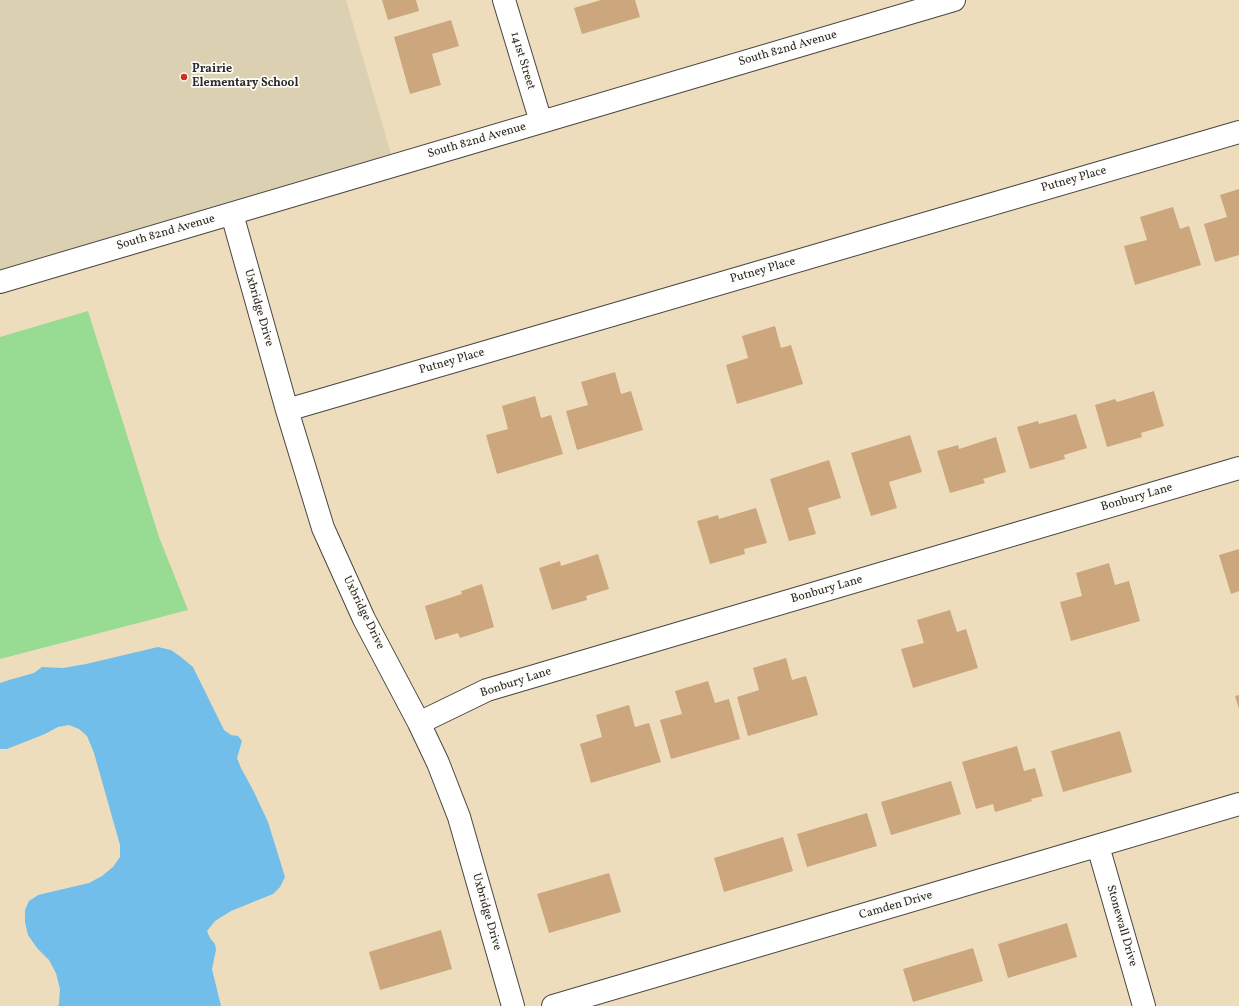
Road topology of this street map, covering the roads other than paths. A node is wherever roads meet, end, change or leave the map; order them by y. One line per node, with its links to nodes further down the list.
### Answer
1 (504, 0): 3 (street, 141st Street)
2 (954, 0): 3 (street, South 82nd Avenue)
3 (541, 122): 5 (street, South 82nd Avenue)
4 (1239, 132): 7 (street, Putney Place)
5 (232, 214): 6 (street, South 82nd Avenue); 7 (street, Uxbridge Drive)
6 (0, 282)
7 (287, 410): 9 (street, Uxbridge Drive)
8 (1239, 468): 9 (street, Bonbury Lane)
9 (419, 723): 12 (street, Uxbridge Drive)
10 (1239, 804): 11 (street, Camden Drive)
11 (1098, 846): 13 (street, Camden Drive); 14 (street, Stonewall Drive)
12 (513, 1006)
13 (553, 1006)
14 (1144, 1006)

